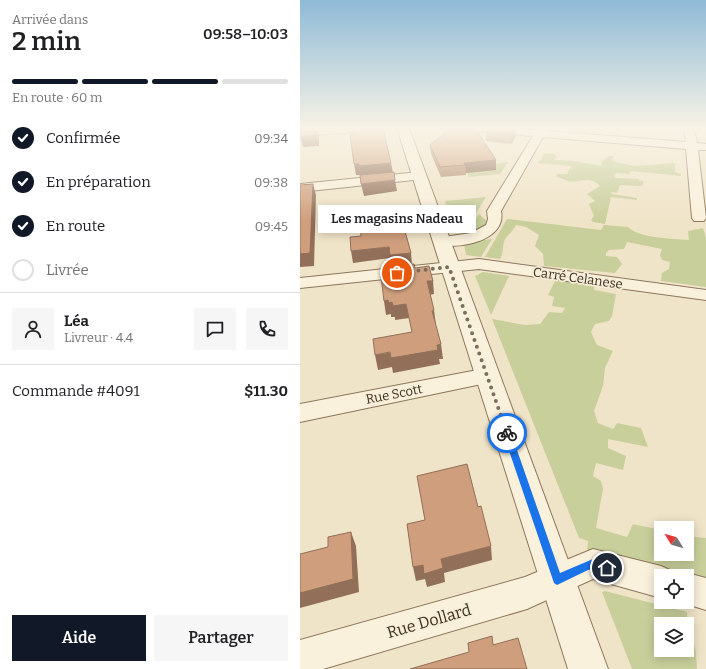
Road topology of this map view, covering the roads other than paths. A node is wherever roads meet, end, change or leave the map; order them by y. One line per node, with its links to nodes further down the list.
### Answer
1 (413, 159): 4 (street)
2 (524, 159): 7 (street)
3 (693, 159): 6 (street)
4 (419, 176): 5 (street); 7 (street)
5 (300, 188)
6 (699, 218)
7 (446, 254): 8 (street); 9 (street, Carré Celanese); 10 (street)
8 (300, 283)
9 (706, 295)
10 (488, 376): 11 (street, Rue Scott); 12 (street)
11 (300, 413)
12 (557, 580): 13 (street); 16 (street, Rue Dollard); 17 (street)
13 (654, 580)
14 (694, 591): 15 (street)
15 (706, 594)
16 (300, 658)
17 (588, 669)

